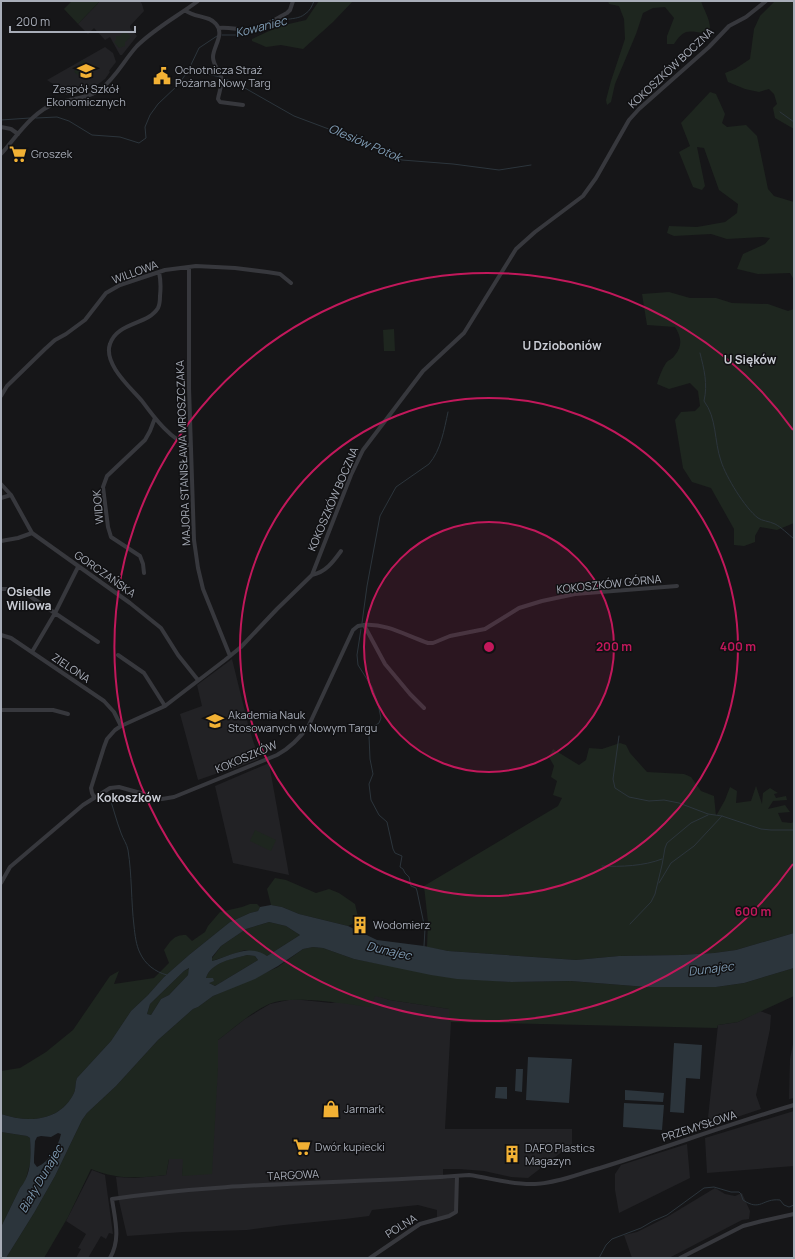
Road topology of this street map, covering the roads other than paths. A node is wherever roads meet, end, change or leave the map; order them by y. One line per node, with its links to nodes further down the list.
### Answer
1 (198, 1): 4 (street)
2 (293, 1): 5 (street)
3 (766, 1): 24 (street, KOKOSZKÓW BOCZNA)
4 (185, 10): 5 (street); 8 (street)
5 (219, 29): 6 (street)
6 (243, 105)
7 (1, 127): 8 (street)
8 (18, 134): 9 (street)
9 (1, 154)
10 (189, 267): 11 (street, WILLOWA); 12 (street, WILLOWA); 15 (street, MAJORA STANISŁAWA MROSZCZAKA)
11 (159, 272): 13 (street, WILLOWA); 14 (street)
12 (291, 282)
13 (1, 396)
14 (155, 418): 15 (street); 23 (street, WIDOK)
15 (191, 446): 33 (street, MAJORA STANISŁAWA MROSZCZAKA)
16 (1, 484): 17 (street, GORCZAŃSKA)
17 (11, 495): 18 (street); 19 (street, GORCZAŃSKA)
18 (1, 498)
19 (32, 533): 20 (street); 22 (street, GORCZAŃSKA)
20 (1, 541)
21 (341, 551): 24 (street)
22 (78, 567): 27 (street); 34 (street, GORCZAŃSKA)
23 (144, 573)
24 (312, 575): 33 (street, KOKOSZKÓW BOCZNA)
25 (677, 586): 28 (street, KOKOSZKÓW GÓRNA)
26 (1, 589): 27 (street)
27 (54, 613): 30 (street); 31 (street)
28 (364, 625): 36 (street); 40 (street, KOKOSZKÓW)
29 (1, 635): 31 (street, ZIELONA)
30 (98, 642)
31 (32, 652): 39 (street, ZIELONA)
32 (118, 655): 35 (street)
33 (230, 656): 34 (street, KOKOSZKÓW BOCZNA)
34 (198, 680): 35 (street, KOKOSZKÓW BOCZNA)
35 (165, 706): 39 (street, KOKOSZKÓW BOCZNA)
36 (424, 708)
37 (1, 710): 38 (street)
38 (68, 714)
39 (121, 726): 40 (street, KOKOSZKÓW BOCZNA)
40 (94, 797): 41 (street, KOKOSZKÓW)
41 (1, 883)
42 (794, 1106): 44 (street, PRZEMYSŁOWA)
43 (457, 1176): 44 (street, TARGOWA); 46 (street, TARGOWA); 47 (street, POLNA)
44 (534, 1184)
45 (794, 1214): 48 (street)
46 (110, 1258)
47 (370, 1258)
48 (680, 1258)

